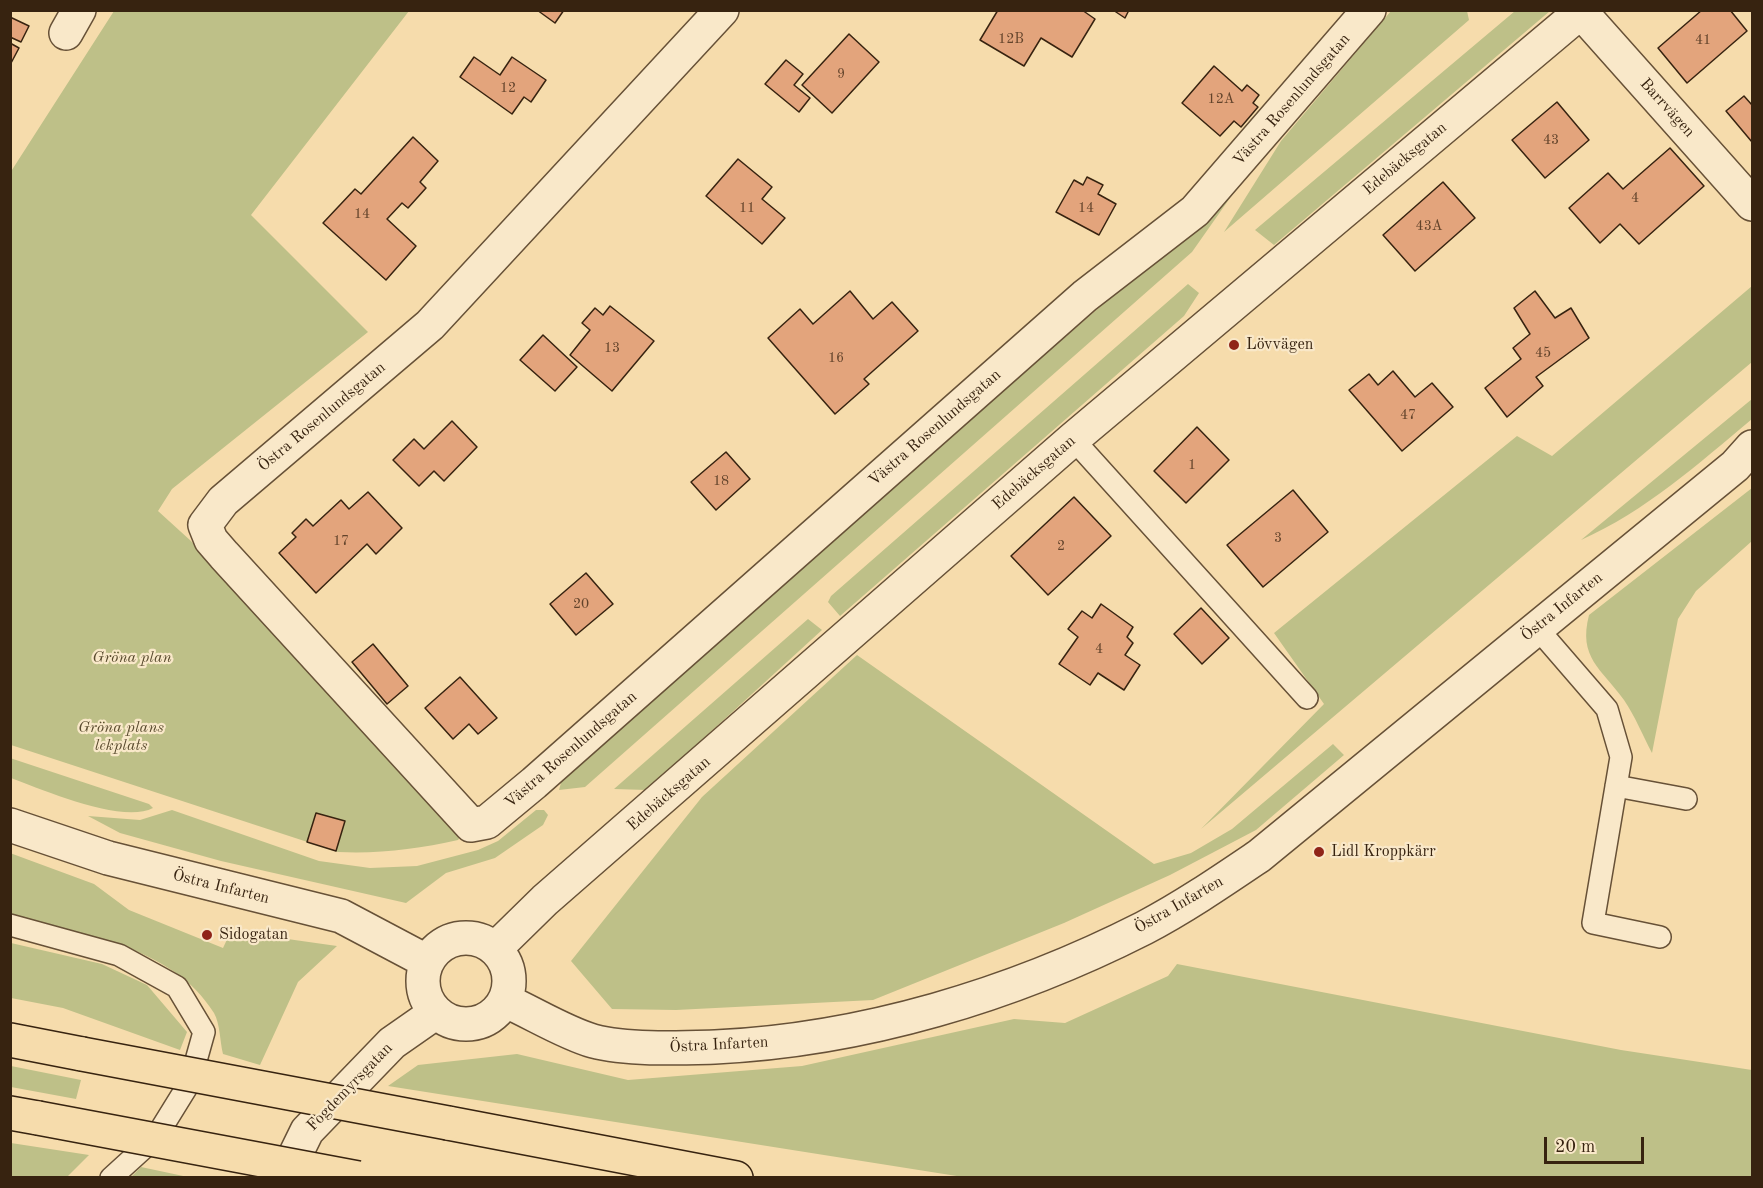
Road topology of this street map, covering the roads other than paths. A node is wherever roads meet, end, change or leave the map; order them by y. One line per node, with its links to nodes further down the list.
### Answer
1 (722, 10): 12 (street, Östra Rosenlundsgatan)
2 (1369, 10): 12 (street, Västra Rosenlundsgatan)
3 (1582, 11): 4 (street, Barrvägen); 5 (street, Edebäcksgatan)
4 (1752, 204)
5 (1072, 439): 8 (lane); 15 (street, Edebäcksgatan)
6 (1746, 457): 7 (street, Östra Infarten)
7 (1537, 628): 9 (lane); 17 (street, Östra Infarten)
8 (1307, 698)
9 (1616, 786): 10 (lane); 14 (lane)
10 (1686, 799)
11 (10, 825): 16 (street, Östra Infarten)
12 (481, 825)
13 (10, 925): 21 (lane)
14 (1660, 937)
15 (496, 948): 16 (street); 17 (street)
16 (426, 961): 18 (street)
17 (506, 1001): 18 (street)
18 (435, 1013): 22 (street, Fogdemyrsgatan)
19 (10, 1040): 24 (highway, bridge)
20 (24, 1115): 23 (highway, bridge)
21 (111, 1178)
22 (284, 1178)
23 (358, 1178)
24 (736, 1178)

